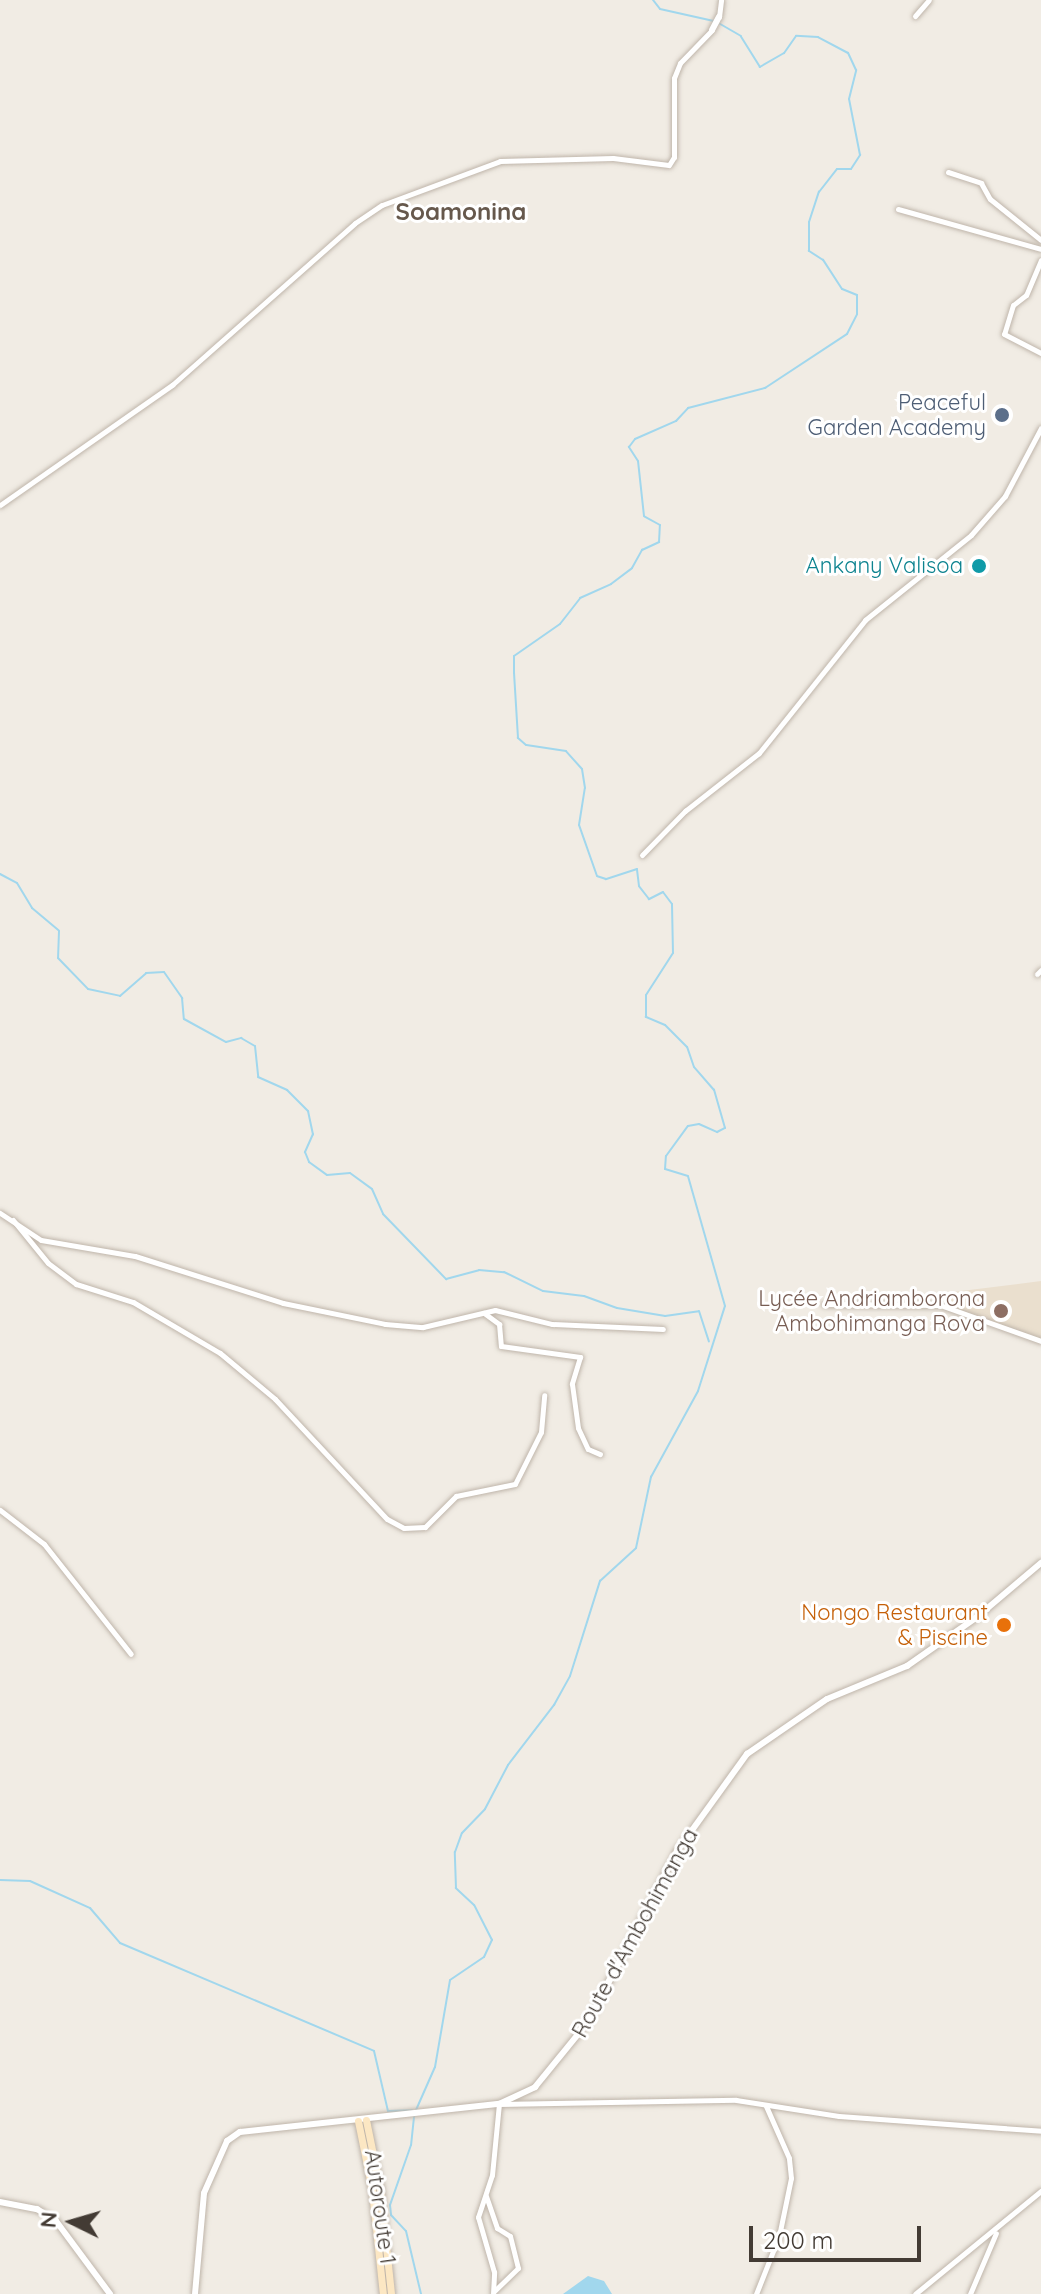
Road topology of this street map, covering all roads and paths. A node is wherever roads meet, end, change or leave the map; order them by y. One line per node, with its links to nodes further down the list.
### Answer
1 (721, 0): 4 (street)
2 (929, 0): 3 (street)
3 (915, 16)
4 (719, 17): 5 (street)
5 (712, 30): 13 (street)
6 (948, 172): 8 (street)
7 (898, 209): 9 (street)
8 (1041, 240)
9 (1041, 249)
10 (1041, 260): 11 (street)
11 (1041, 353)
12 (1041, 428): 14 (street)
13 (0, 505)
14 (642, 855)
15 (0, 1213): 16 (street)
16 (13, 1220): 18 (street); 21 (street)
17 (824, 1304): 20 (street)
18 (484, 1313): 19 (street); 22 (street)
19 (663, 1329)
20 (1041, 1341)
21 (544, 1395)
22 (600, 1454)
23 (0, 1510): 25 (street)
24 (1041, 1563): 26 (street, Route d'Ambohimanga)
25 (131, 1654)
26 (499, 2104): 27 (street); 28 (street, Route d'Ambohimanga); 31 (street)
27 (766, 2106): 29 (street); 39 (street)
28 (362, 2121): 36 (street, Route d'Ambohimanga); 37 (main road, Autoroute 1); 38 (main road, Autoroute 1)
29 (1041, 2131)
30 (1041, 2191): 33 (street)
31 (486, 2196): 34 (street); 34 (street)
32 (0, 2202): 35 (street)
33 (997, 2230): 40 (street); 41 (street)
34 (493, 2293)
35 (110, 2294)
36 (195, 2294)
37 (383, 2294)
38 (391, 2294)
39 (756, 2294)
40 (915, 2294)
41 (970, 2294)

